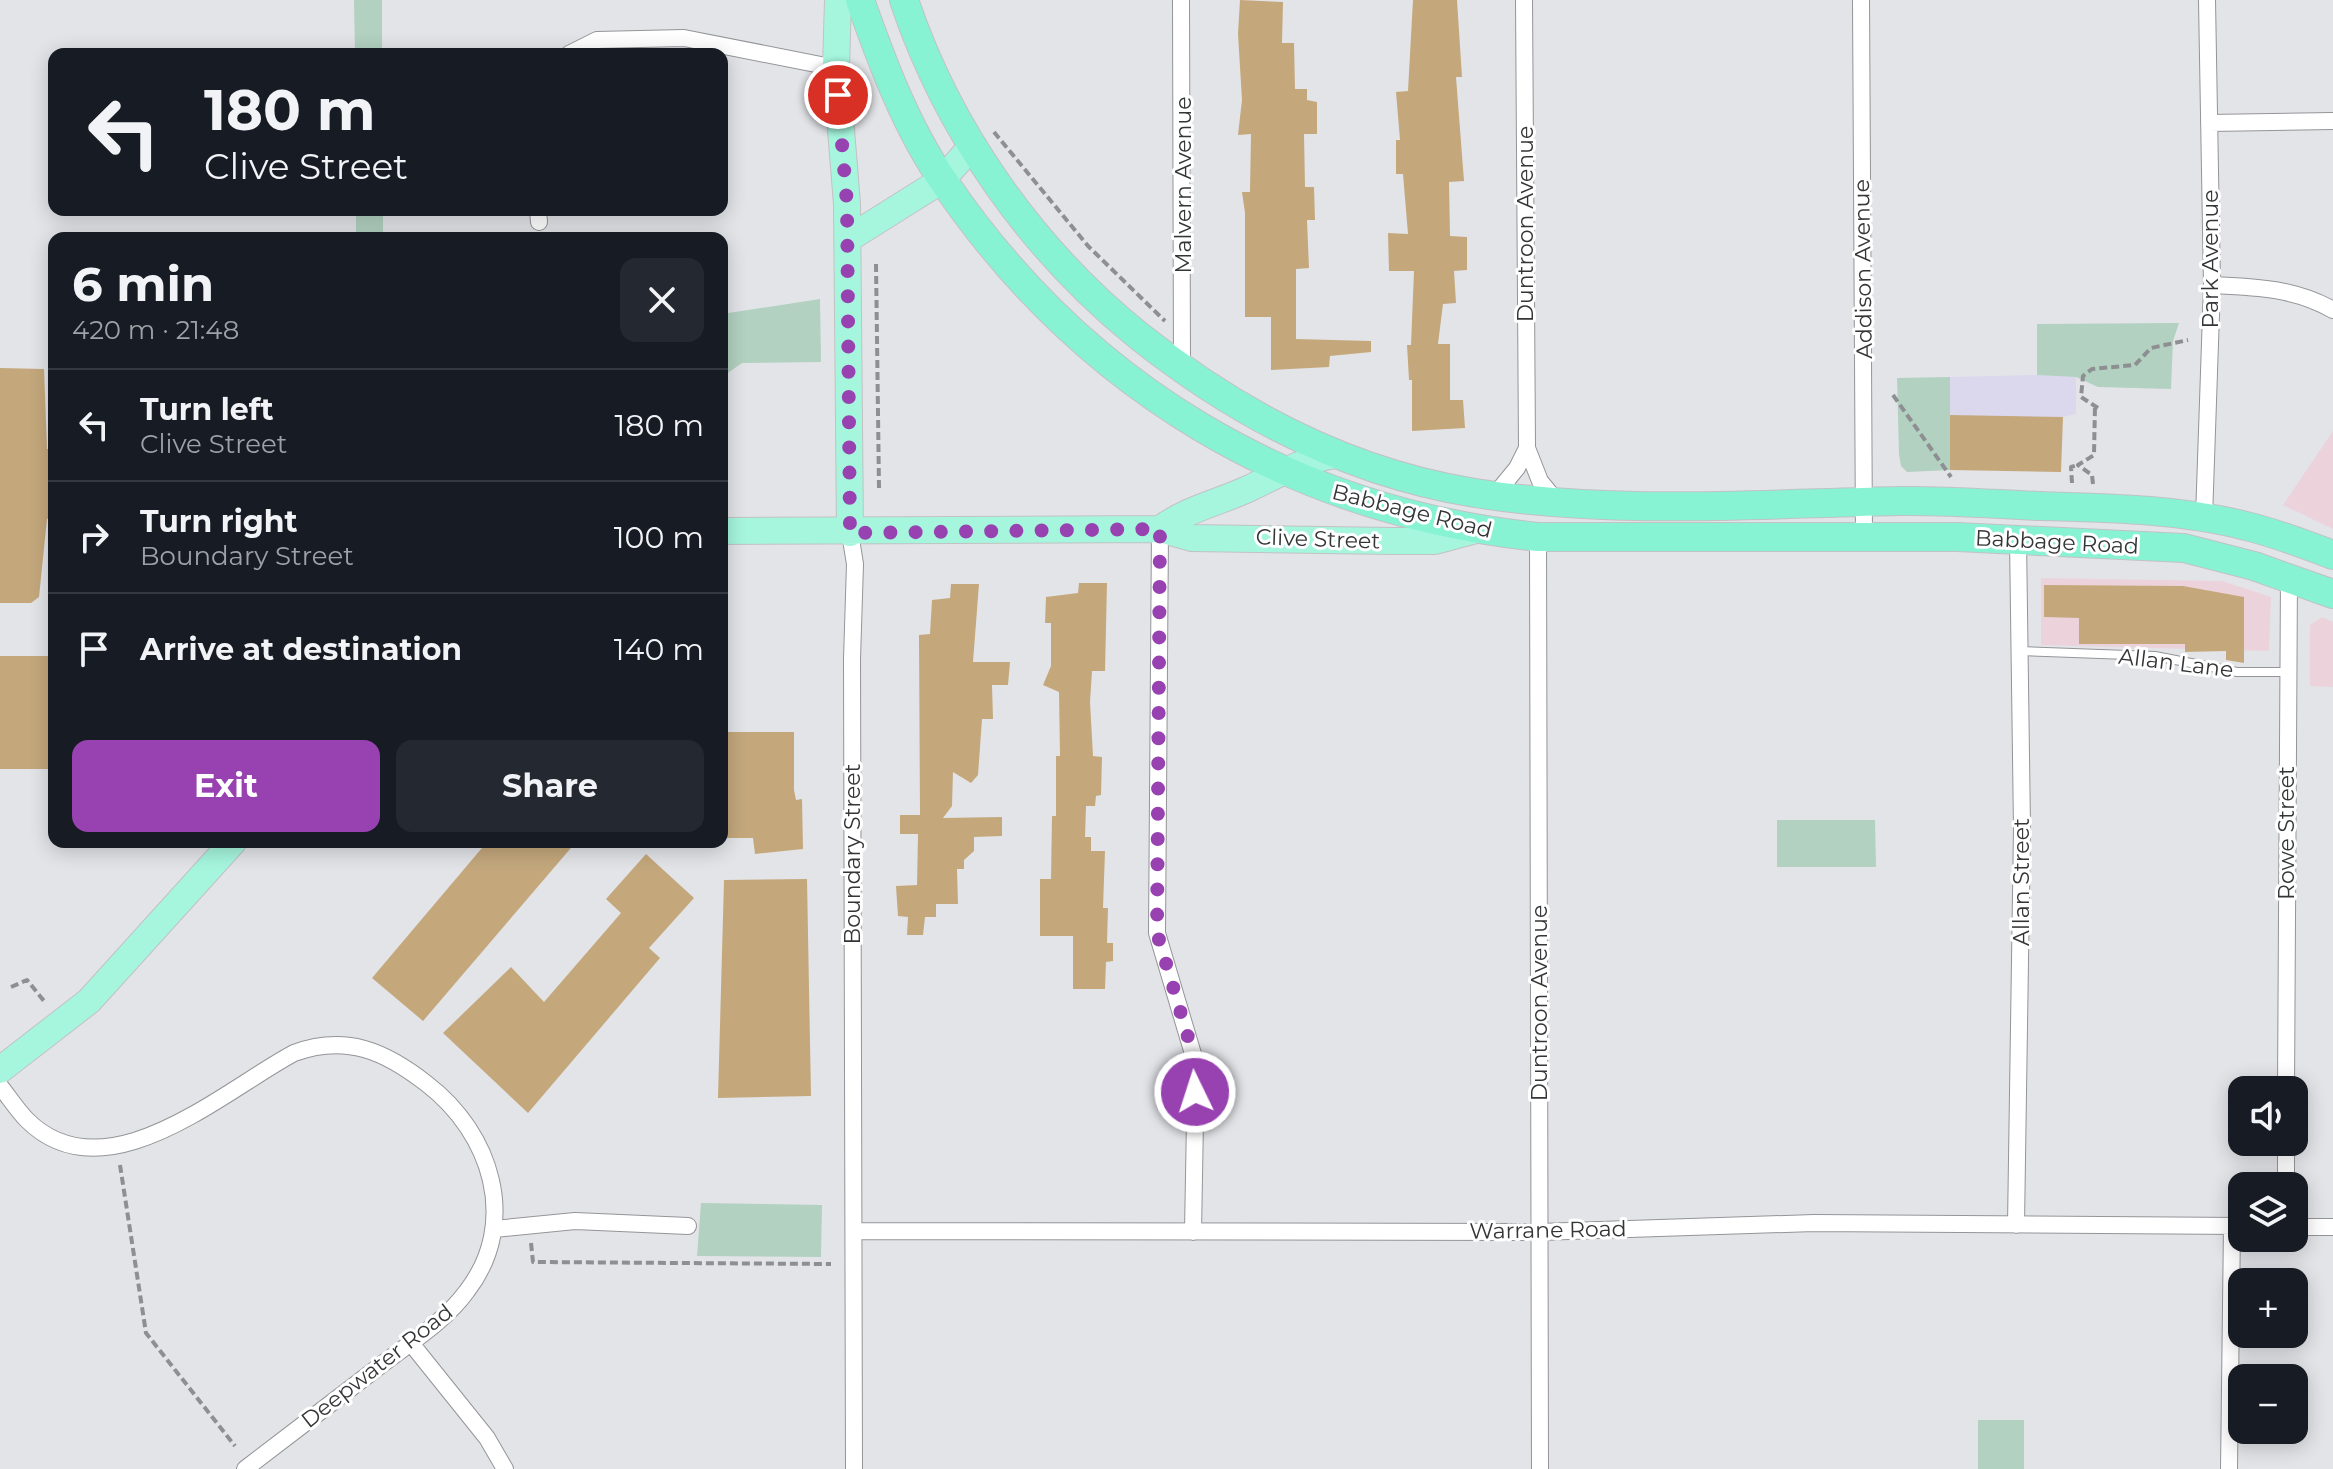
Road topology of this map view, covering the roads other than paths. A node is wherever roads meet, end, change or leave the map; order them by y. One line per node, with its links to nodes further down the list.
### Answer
1 (838, 0): 9 (main road, Boundary Street)
2 (860, 0): 13 (highway, Babbage Road)
3 (904, 0): 12 (highway)
4 (1181, 0): 17 (street, Malvern Avenue)
5 (1524, 0): 18 (street, Duntroon Avenue)
6 (1861, 0): 23 (street, Addison Avenue)
7 (2207, 0): 11 (street, Park Avenue)
8 (581, 48): 9 (street)
9 (836, 68): 14 (main road, Boundary Street)
10 (2333, 121): 11 (street)
11 (2209, 123): 15 (street, Park Avenue)
12 (982, 137): 13 (main road); 17 (highway, Babbage Road)
13 (942, 180): 14 (main road); 20 (highway, Babbage Road)
14 (848, 239): 28 (main road, Boundary Street)
15 (2212, 285): 16 (street); 24 (street, Park Avenue)
16 (2333, 310)
17 (1182, 370): 19 (highway, Babbage Road)
18 (1527, 448): 21 (street); 22 (street, Duntroon Avenue)
19 (1336, 455): 20 (main road); 21 (highway, Babbage Road)
20 (1279, 471): 25 (main road); 26 (highway, Babbage Road)
21 (1494, 496): 22 (highway, Babbage Road)
22 (1557, 502): 23 (highway, Babbage Road)
23 (1865, 502): 24 (highway, Babbage Road); 30 (street, Addison Avenue)
24 (2204, 518): 32 (highway, Babbage Road)
25 (1160, 529): 26 (main road, Clive Street); 28 (main road, Clive Street); 48 (street)
26 (1476, 530): 29 (highway, Babbage Road)
27 (728, 531): 28 (main road, Clive Street)
28 (850, 533): 47 (street, Boundary Street)
29 (1538, 537): 30 (highway, Babbage Road); 49 (street, Duntroon Avenue)
30 (1864, 539): 31 (highway, Babbage Road)
31 (2018, 539): 33 (highway, Babbage Road); 35 (street, Allan Street)
32 (2333, 555)
33 (2289, 576): 34 (highway, Babbage Road); 36 (street, Rowe Street)
34 (2333, 594)
35 (2017, 651): 36 (lane, Allan Lane); 41 (street, Allan Street)
36 (2286, 672): 39 (street, Rowe Street)
37 (228, 848): 38 (main road)
38 (0, 1070)
39 (2286, 1076)
40 (0, 1086): 46 (street, Deepwater Road)
41 (2016, 1225): 43 (street, Warrane Road); 49 (street, Warrane Road)
42 (688, 1226): 46 (street)
43 (2228, 1226)
44 (2308, 1227): 45 (street)
45 (2333, 1227)
46 (494, 1229): 51 (street, Deepwater Road)
47 (854, 1231): 48 (street, Warrane Road); 54 (street, Boundary Street)
48 (1193, 1232): 49 (street, Warrane Road)
49 (1539, 1232): 55 (street, Duntroon Avenue)
50 (2236, 1252): 56 (street)
51 (410, 1342): 52 (street, Deepwater Road); 53 (street)
52 (245, 1469)
53 (505, 1469)
54 (854, 1469)
55 (1540, 1469)
56 (2229, 1469)

